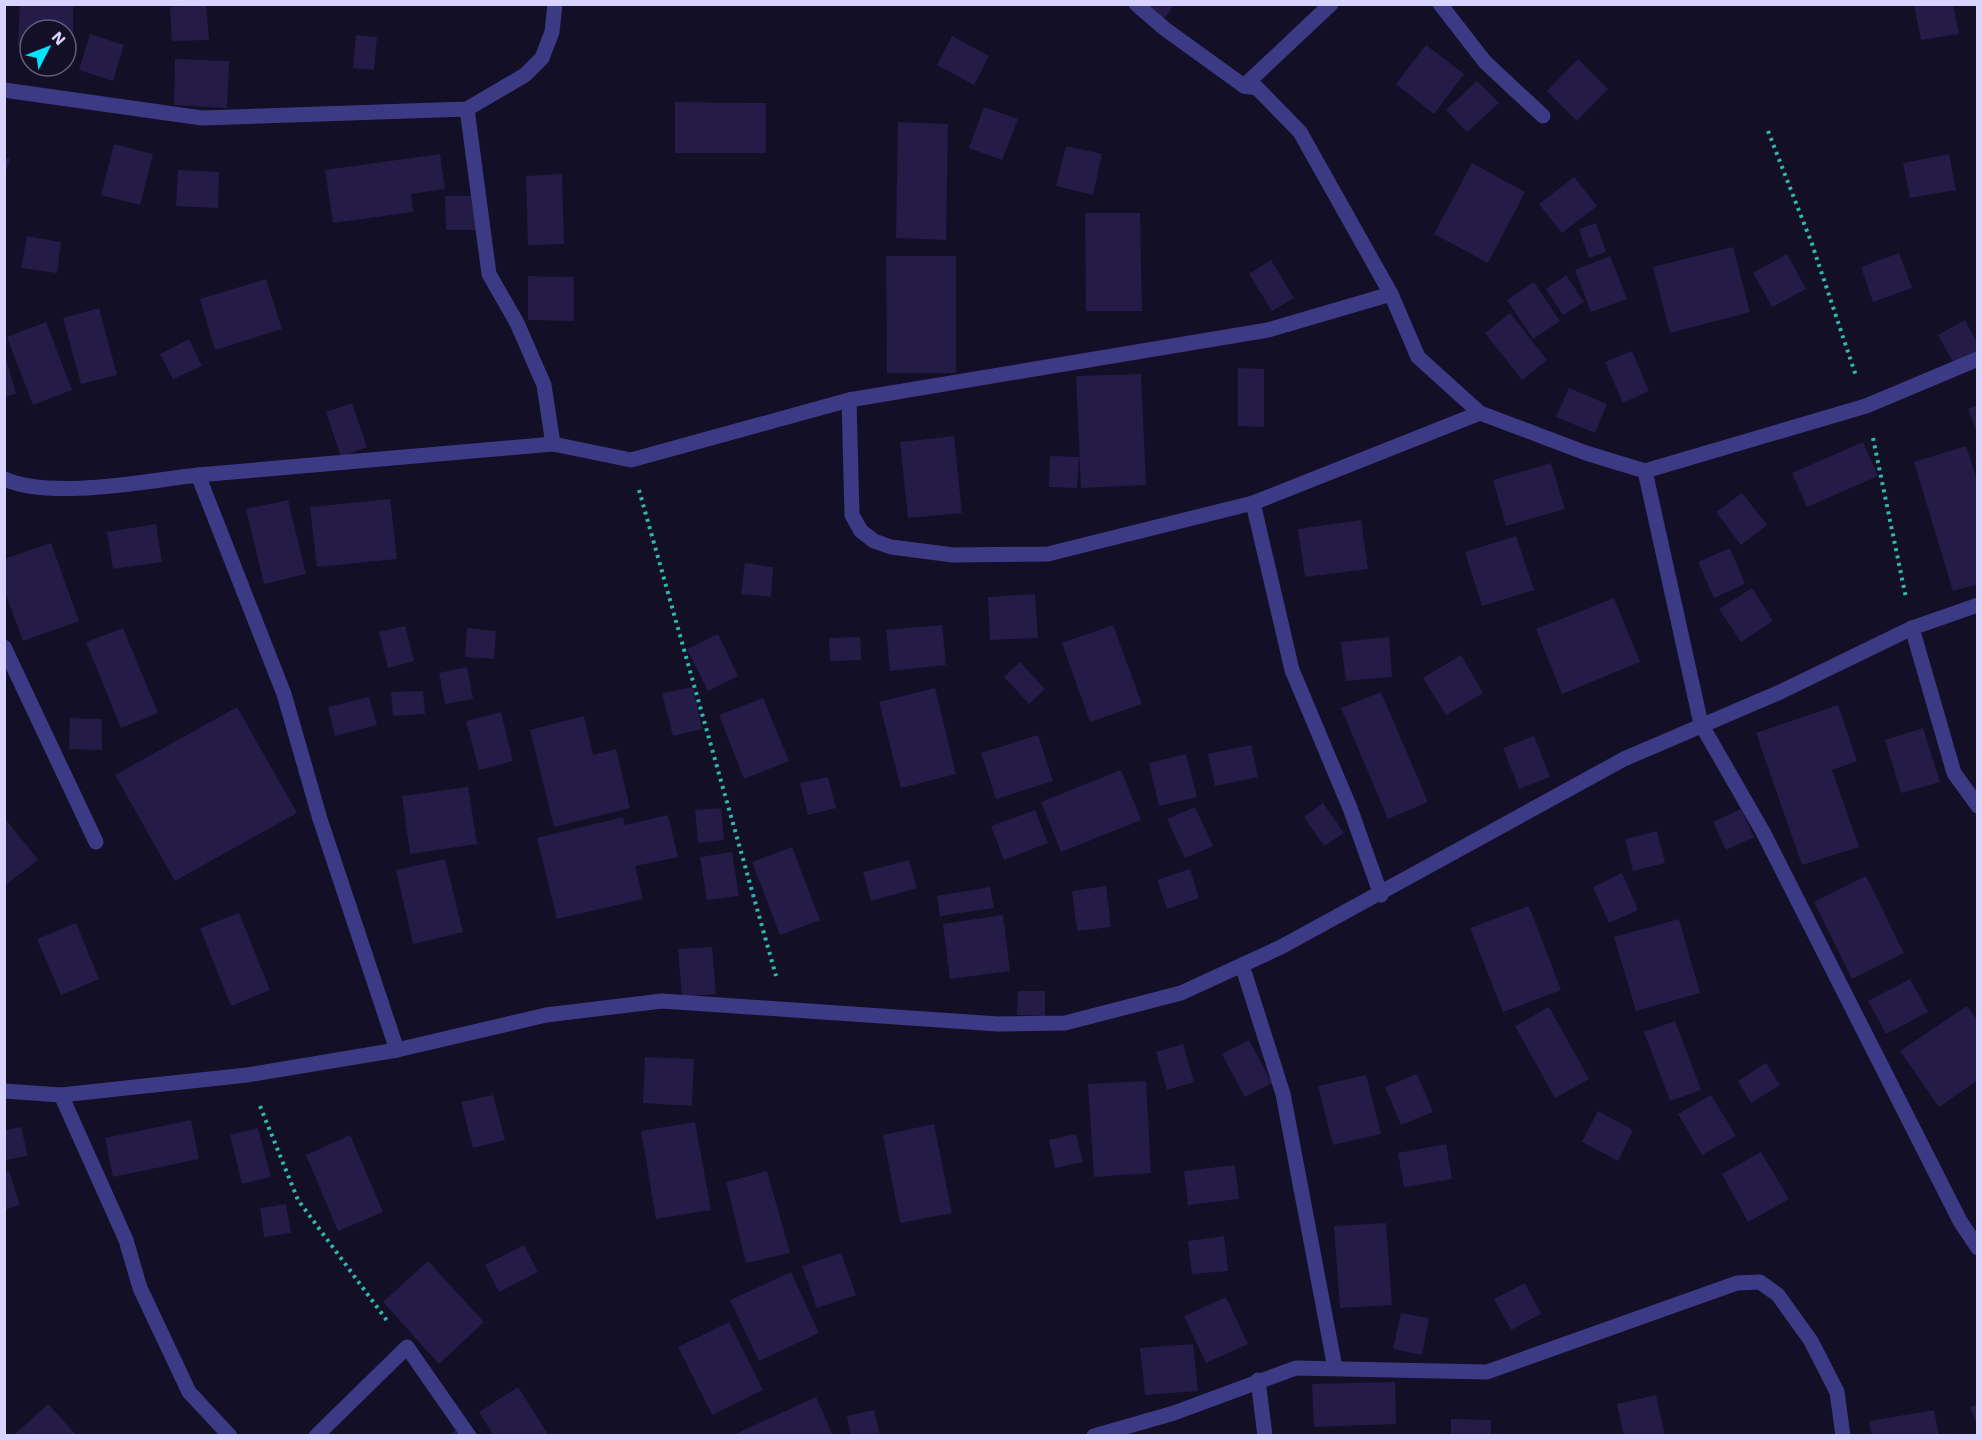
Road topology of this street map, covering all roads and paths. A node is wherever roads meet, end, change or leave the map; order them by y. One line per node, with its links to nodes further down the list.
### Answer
1 (555, 4): 7 (street)
2 (1136, 4): 5 (street)
3 (1331, 4): 5 (street)
4 (1440, 4): 8 (street)
5 (1244, 86): 10 (street)
6 (4, 90): 7 (street)
7 (466, 109): 15 (street)
8 (1543, 116)
9 (1768, 131): 13 (path)
10 (1391, 294): 12 (street); 14 (street)
11 (1977, 358): 13 (street)
12 (849, 399): 16 (street); 20 (street)
13 (1866, 406): 17 (street); 22 (path)
14 (1480, 413): 17 (street); 20 (street)
15 (553, 444): 16 (street); 18 (street)
16 (631, 460): 29 (path)
17 (1645, 471): 24 (street)
18 (198, 475): 19 (street); 30 (street)
19 (4, 479)
20 (1253, 503): 27 (street)
21 (1977, 605): 22 (street)
22 (1912, 628): 24 (street); 25 (street)
23 (4, 647): 26 (street)
24 (1701, 724): 27 (street); 34 (street)
25 (1977, 806)
26 (96, 842)
27 (1381, 895): 28 (street)
28 (1242, 965): 29 (street); 36 (street)
29 (784, 1008): 30 (street)
30 (397, 1050): 31 (street)
31 (247, 1075): 33 (street); 35 (path)
32 (4, 1091): 33 (street)
33 (61, 1095): 38 (street)
34 (1977, 1248)
35 (406, 1347): 39 (street); 40 (street)
36 (1335, 1368): 37 (street); 43 (street)
37 (1258, 1380): 41 (street); 42 (street)
38 (230, 1436)
39 (316, 1436)
40 (469, 1436)
41 (1094, 1436)
42 (1265, 1436)
43 (1843, 1436)

